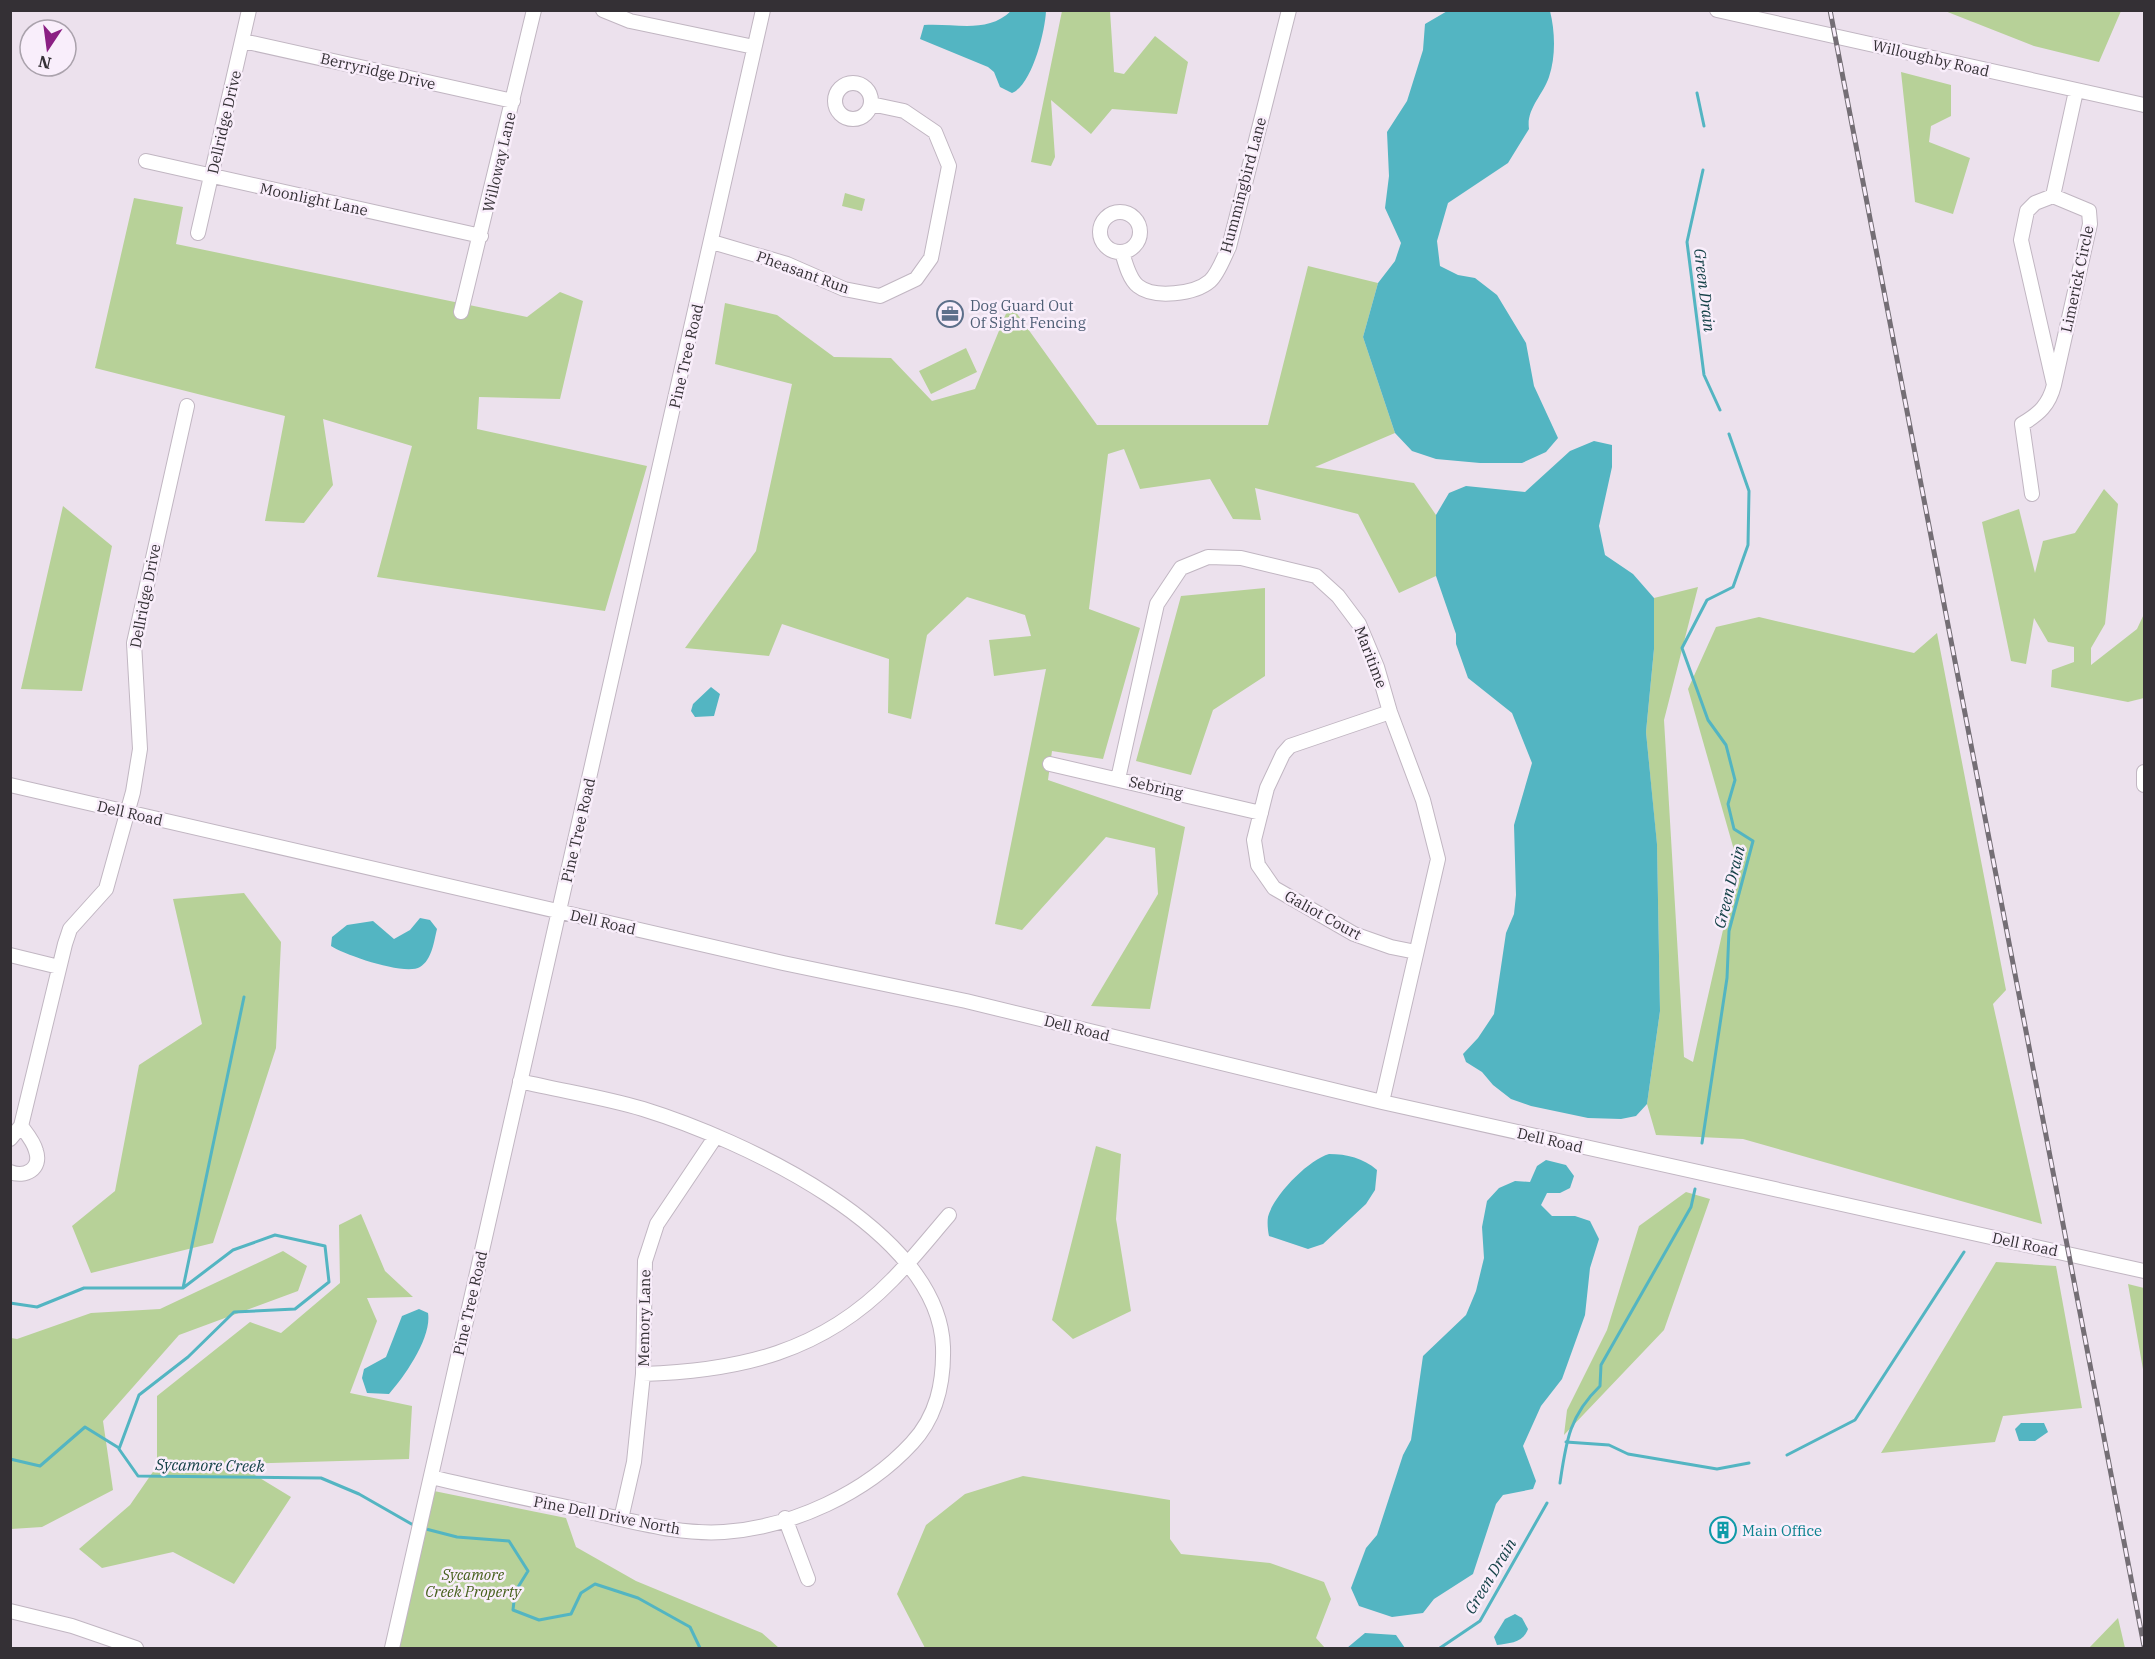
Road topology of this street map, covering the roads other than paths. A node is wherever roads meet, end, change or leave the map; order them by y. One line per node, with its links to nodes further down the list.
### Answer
1 (249, 10): 7 (street, Dellridge Drive)
2 (534, 10): 10 (street, Willoway Lane)
3 (603, 10): 8 (street)
4 (763, 10): 8 (street, Pine Tree Road)
5 (1288, 10): 19 (street, Hummingbird Lane)
6 (1717, 10): 9 (street, Willoughby Road)
7 (243, 41): 10 (street, Berryridge Drive); 14 (street, Dellridge Drive)
8 (754, 47): 18 (street, Pine Tree Road)
9 (2076, 91): 12 (street, Willoughby Road); 15 (street)
10 (513, 101): 17 (street, Willoway Lane)
11 (871, 104): 18 (street, Pheasant Run)
12 (2145, 105)
13 (146, 161): 14 (street, Moonlight Lane)
14 (212, 176): 16 (street, Dellridge Drive); 17 (street, Moonlight Lane)
15 (2053, 196): 21 (street, Limerick Circle); 21 (street, Limerick Circle)
16 (198, 233)
17 (481, 236): 20 (street, Willoway Lane)
18 (712, 242): 32 (street, Pine Tree Road)
19 (1122, 252)
20 (461, 312)
21 (2054, 385): 23 (street, Limerick Circle)
22 (187, 406): 30 (street, Dellridge Drive)
23 (2032, 494)
24 (1390, 712): 27 (street, Maritime); 31 (street, Galiot Court); 33 (street, Maritime)
25 (1050, 764): 27 (street, Sebring)
26 (2145, 772): 28 (street)
27 (1118, 779): 31 (street, Sebring)
28 (2145, 784)
29 (10, 785): 30 (street, Dell Road)
30 (127, 813): 32 (street, Dell Road); 35 (street, Dellridge Drive)
31 (1261, 813): 33 (street, Galiot Court)
32 (560, 912): 36 (street, Pine Tree Road); 37 (street, Dell Road)
33 (1416, 952): 37 (street, Maritime)
34 (10, 955): 35 (street)
35 (59, 967): 38 (street, Dellridge Drive)
36 (520, 1081): 39 (street); 46 (street, Pine Tree Road)
37 (1382, 1102): 44 (street, Dell Road)
38 (21, 1126): 40 (street, Dellridge Drive); 41 (street)
39 (716, 1136): 43 (street); 45 (street, Memory Lane)
40 (10, 1138)
41 (10, 1172)
42 (949, 1215): 43 (street)
43 (908, 1263): 45 (street); 47 (street, Pine Dell Drive North)
44 (2145, 1270)
45 (643, 1374): 48 (street, Memory Lane)
46 (431, 1477): 48 (street, Pine Dell Drive North); 52 (street, Pine Tree Road)
47 (785, 1518): 48 (street, Pine Dell Drive North); 49 (street)
48 (621, 1519)
49 (808, 1579)
50 (10, 1611): 51 (street)
51 (136, 1648)
52 (392, 1648)

